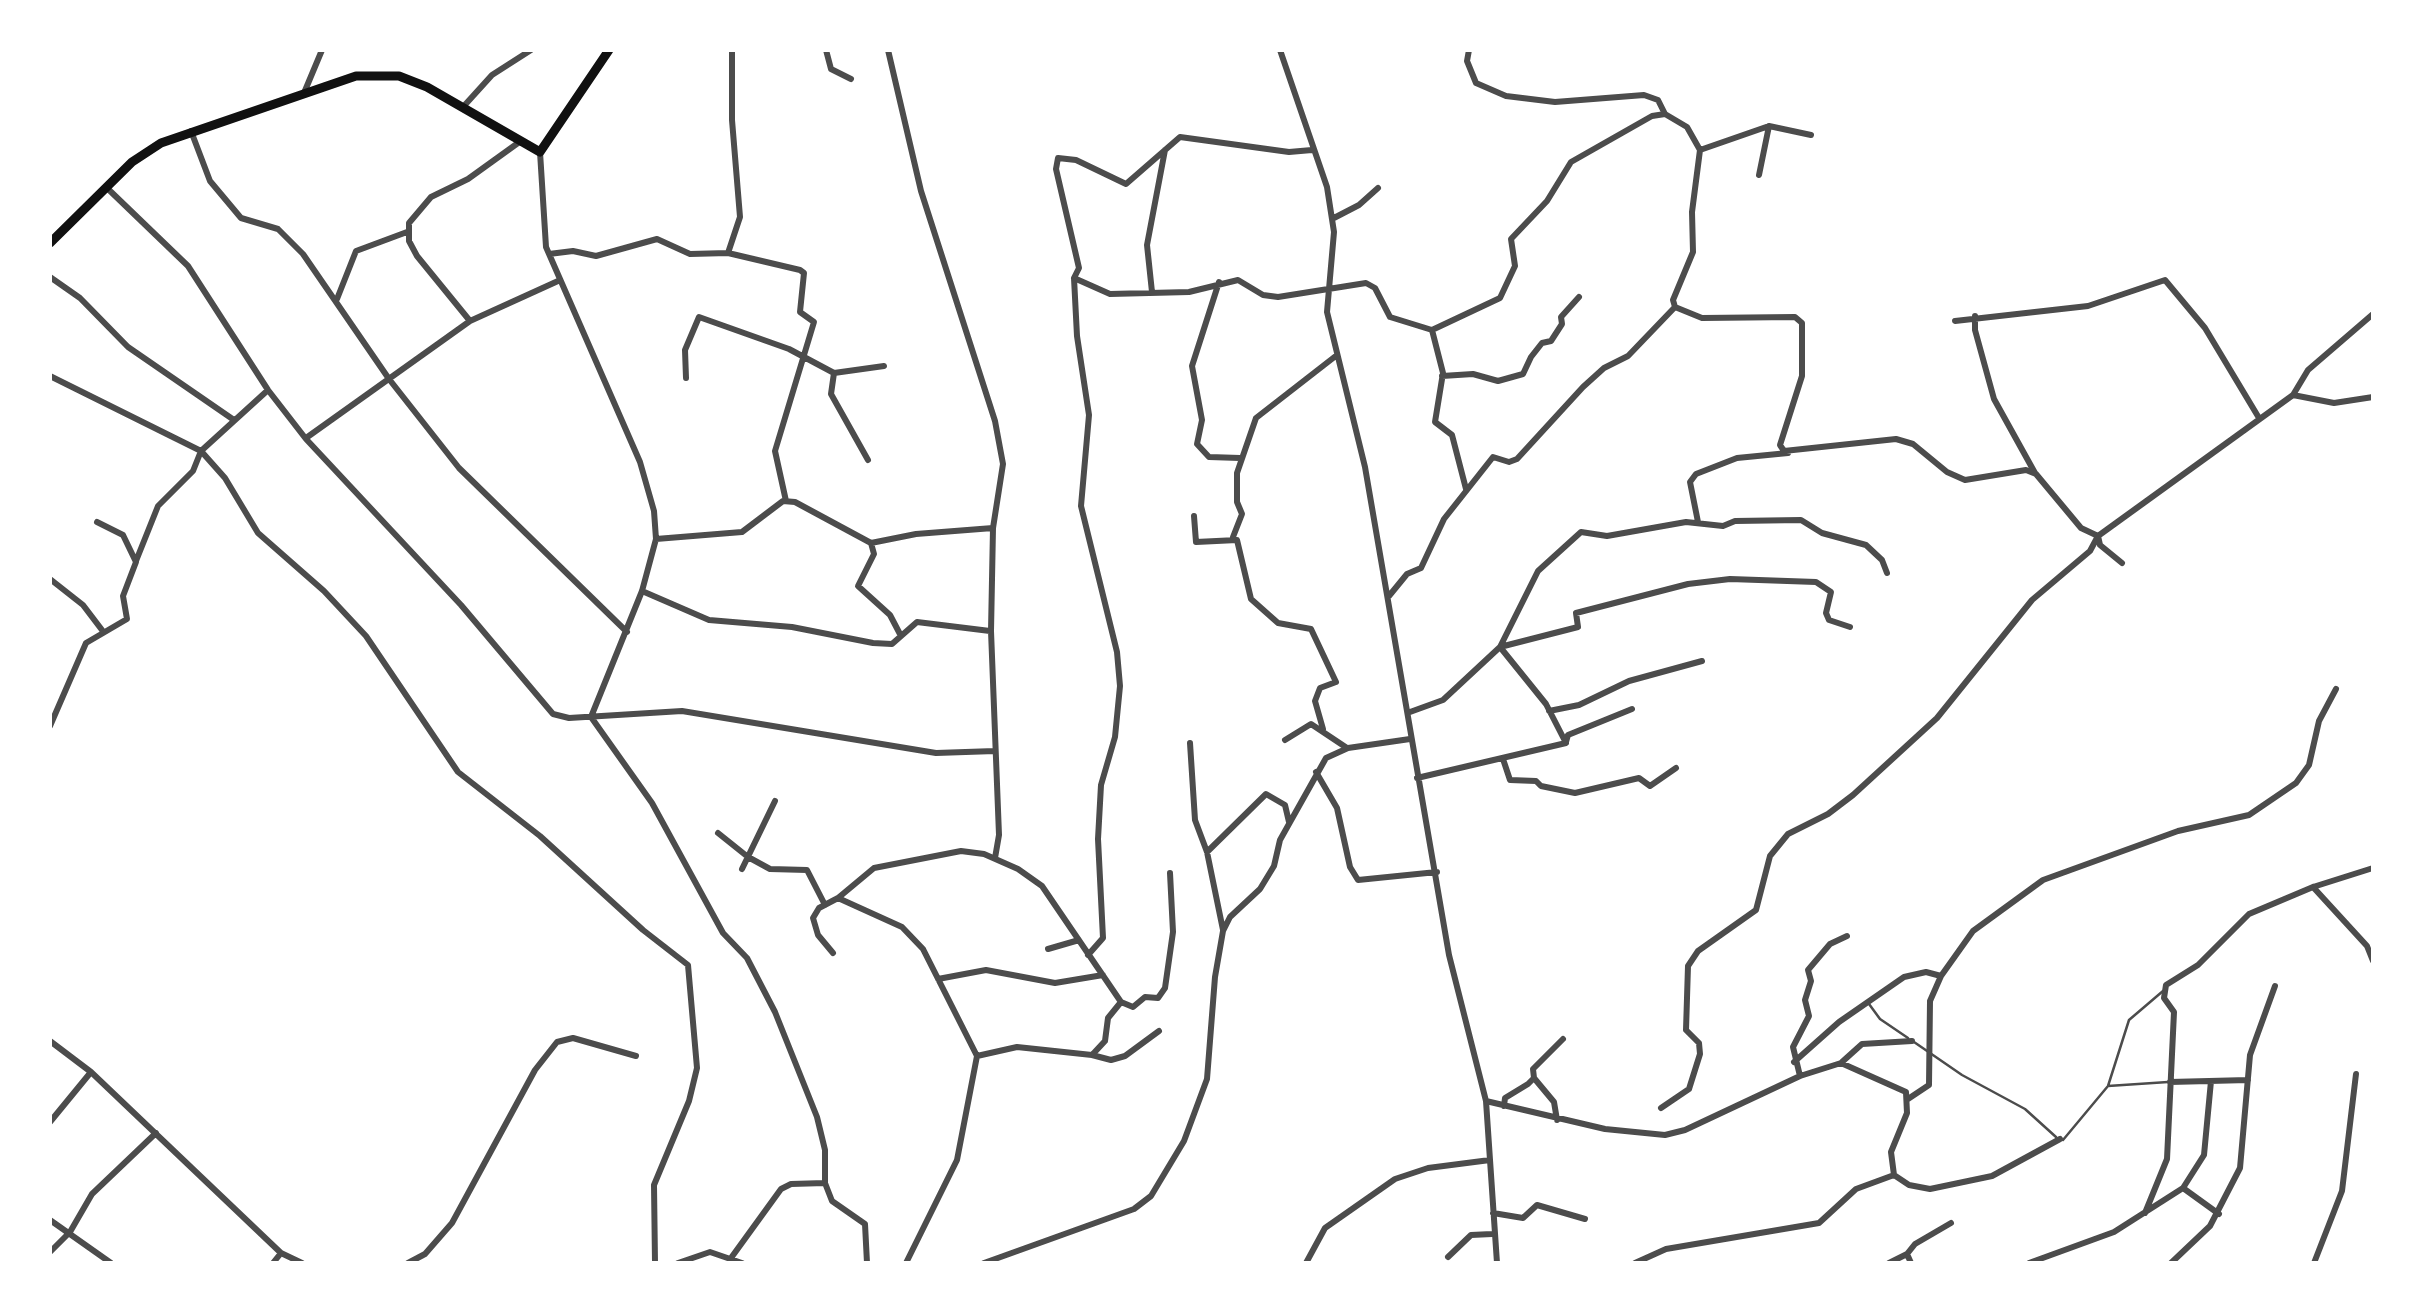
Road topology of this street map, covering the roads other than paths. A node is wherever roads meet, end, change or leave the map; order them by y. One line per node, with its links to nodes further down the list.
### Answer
1 (322, 50): 10 (street)
2 (531, 50): 11 (street)
3 (609, 50): 20 (main road)
4 (732, 50): 27 (street)
5 (826, 50): 9 (street)
6 (888, 50): 67 (street)
7 (1280, 50): 18 (street)
8 (1469, 50): 12 (street)
9 (851, 79)
10 (303, 94): 11 (main road); 14 (main road)
11 (463, 108): 16 (main road)
12 (1666, 114): 19 (street); 42 (street)
13 (1769, 126): 15 (street); 19 (street); 21 (street)
14 (191, 131): 22 (main road); 36 (street)
15 (1811, 135)
16 (518, 143): 20 (main road); 25 (street)
17 (1165, 148): 18 (street); 30 (street); 34 (street)
18 (1312, 150): 24 (street)
19 (1700, 150): 37 (street)
20 (540, 152): 28 (street)
21 (1760, 175)
22 (107, 188): 26 (main road); 51 (street)
23 (1378, 188): 24 (street)
24 (1332, 219): 33 (street)
25 (408, 232): 36 (street); 40 (street)
26 (50, 243)
27 (728, 253): 28 (street); 43 (street)
28 (549, 254): 31 (street)
29 (50, 277): 55 (street)
30 (1074, 278): 34 (street); 120 (street)
31 (558, 281): 40 (street); 70 (street)
32 (1219, 282): 33 (street); 34 (street); 59 (street)
33 (1329, 286): 42 (street); 44 (street)
34 (1152, 292)
35 (1578, 297): 48 (street)
36 (338, 300): 50 (street)
37 (1675, 307): 58 (street); 62 (street)
38 (2373, 314): 52 (street)
39 (1975, 316): 41 (street); 54 (street); 61 (street)
40 (470, 321): 50 (street)
41 (1955, 321)
42 (1432, 330): 48 (street)
43 (803, 355): 46 (street); 49 (street); 63 (street)
44 (1337, 355): 59 (street); 77 (street)
45 (884, 366): 46 (street)
46 (834, 373): 60 (street)
47 (50, 376): 57 (street)
48 (1442, 376): 62 (street)
49 (686, 378)
50 (389, 379): 56 (street); 81 (street)
51 (268, 390): 55 (street); 56 (street)
52 (2293, 395): 53 (street); 54 (street)
53 (2373, 397)
54 (2259, 418): 68 (street)
55 (234, 420): 57 (street)
56 (306, 439): 89 (street)
57 (202, 451): 72 (street); 177 (street)
58 (1788, 454): 61 (street); 66 (street)
59 (1240, 458): 69 (street)
60 (868, 460)
61 (2036, 474): 68 (street)
62 (1466, 488): 77 (street)
63 (786, 501): 70 (street); 71 (street)
64 (1194, 516): 69 (street)
65 (97, 522): 72 (street)
66 (1698, 522): 74 (street); 83 (street)
67 (993, 528): 71 (street); 80 (street)
68 (2098, 536): 73 (street); 150 (street)
69 (1233, 537): 91 (street)
70 (656, 539): 76 (street)
71 (870, 543): 82 (street)
72 (136, 562): 79 (street)
73 (2122, 563)
74 (1887, 573)
75 (50, 578): 79 (street)
76 (642, 592): 81 (street); 82 (street)
77 (1389, 596): 88 (street)
78 (1850, 627): 83 (street)
79 (102, 630): 90 (street)
80 (991, 631): 82 (street); 97 (street)
81 (627, 632): 89 (street)
82 (901, 636)
83 (1500, 647): 87 (street); 88 (street)
84 (1702, 661): 87 (street)
85 (2336, 689): 123 (street)
86 (1632, 709): 95 (street)
87 (1549, 711): 95 (street)
88 (1410, 712): 92 (street)
89 (590, 717): 97 (street); 157 (street)
90 (50, 726)
91 (1323, 729): 93 (street); 96 (street)
92 (1410, 739): 96 (street); 101 (street)
93 (1284, 740)
94 (1190, 743): 105 (street)
95 (1566, 744): 98 (street)
96 (1348, 748): 100 (street)
97 (995, 751): 107 (street)
98 (1503, 759): 99 (street); 101 (street)
99 (1676, 768)
100 (1316, 772): 103 (street); 110 (street)
101 (1417, 778): 110 (street)
102 (775, 801): 106 (street)
103 (1290, 824): 105 (street); 115 (street)
104 (718, 832): 106 (street)
105 (1208, 852): 115 (street)
106 (748, 857): 109 (street); 114 (street)
107 (995, 858): 113 (street); 117 (street)
108 (2373, 868): 112 (street)
109 (742, 869)
110 (1437, 872): 148 (street)
111 (1170, 873): 127 (street)
112 (2314, 887): 121 (street); 126 (street)
113 (840, 895): 114 (street); 124 (street)
114 (825, 905): 119 (street)
115 (1223, 931): 182 (street)
116 (1847, 936): 137 (street)
117 (1079, 940): 118 (street); 120 (street)
118 (1048, 950)
119 (833, 953)
120 (1088, 956): 122 (street)
121 (2373, 961)
122 (1104, 974): 124 (street); 127 (street)
123 (1941, 976): 128 (street); 133 (street)
124 (938, 978): 136 (street)
125 (2275, 986): 144 (street)
126 (2164, 990): 145 (street); 146 (lane)
127 (1121, 1002): 134 (street)
128 (1869, 1004): 132 (lane); 137 (street)
129 (1159, 1031): 134 (street)
130 (1564, 1039): 142 (street)
131 (50, 1041): 139 (street)
132 (1912, 1041): 133 (lane); 138 (street)
133 (1928, 1050): 147 (street); 154 (lane)
134 (1092, 1055): 136 (street)
135 (636, 1056): 176 (street)
136 (977, 1056): 181 (street)
137 (1794, 1062): 141 (street)
138 (1841, 1063): 141 (street); 147 (street)
139 (92, 1072): 152 (street); 153 (street)
140 (2356, 1074): 190 (street)
141 (1800, 1076): 151 (street)
142 (1534, 1078): 149 (street); 151 (street)
143 (2212, 1080): 144 (street); 145 (street); 158 (street)
144 (2248, 1080): 161 (street)
145 (2170, 1082): 146 (lane); 159 (street)
146 (2108, 1086): 154 (lane)
147 (1908, 1100): 156 (street)
148 (1486, 1101): 149 (street); 155 (street)
149 (1504, 1106): 151 (street)
150 (1661, 1108)
151 (1557, 1120)
152 (50, 1122)
153 (156, 1133): 165 (street); 168 (street)
154 (2060, 1139): 156 (street)
155 (1490, 1160): 160 (street); 183 (street)
156 (1894, 1175): 185 (street)
157 (825, 1183): 171 (street); 180 (street)
158 (2184, 1188): 159 (street); 161 (street)
159 (2145, 1213): 188 (street)
160 (1493, 1214): 163 (street); 166 (street)
161 (2219, 1214): 189 (street)
162 (50, 1220): 165 (street)
163 (1585, 1220)
164 (1951, 1223): 169 (street)
165 (70, 1232): 167 (street); 172 (street)
166 (1492, 1234): 170 (street); 184 (street)
167 (50, 1252)
168 (282, 1253): 174 (street); 175 (street)
169 (1907, 1254): 186 (street); 187 (street)
170 (1448, 1257)
171 (731, 1258): 178 (street); 179 (street)
172 (101, 1260): 173 (street)
173 (111, 1263)
174 (273, 1263)
175 (302, 1263)
176 (408, 1263)
177 (656, 1263)
178 (678, 1263)
179 (742, 1263)
180 (866, 1263)
181 (906, 1263)
182 (984, 1263)
183 (1306, 1263)
184 (1497, 1263)
185 (1635, 1263)
186 (1889, 1263)
187 (1912, 1263)
188 (2029, 1263)
189 (2171, 1263)
190 (2314, 1263)

